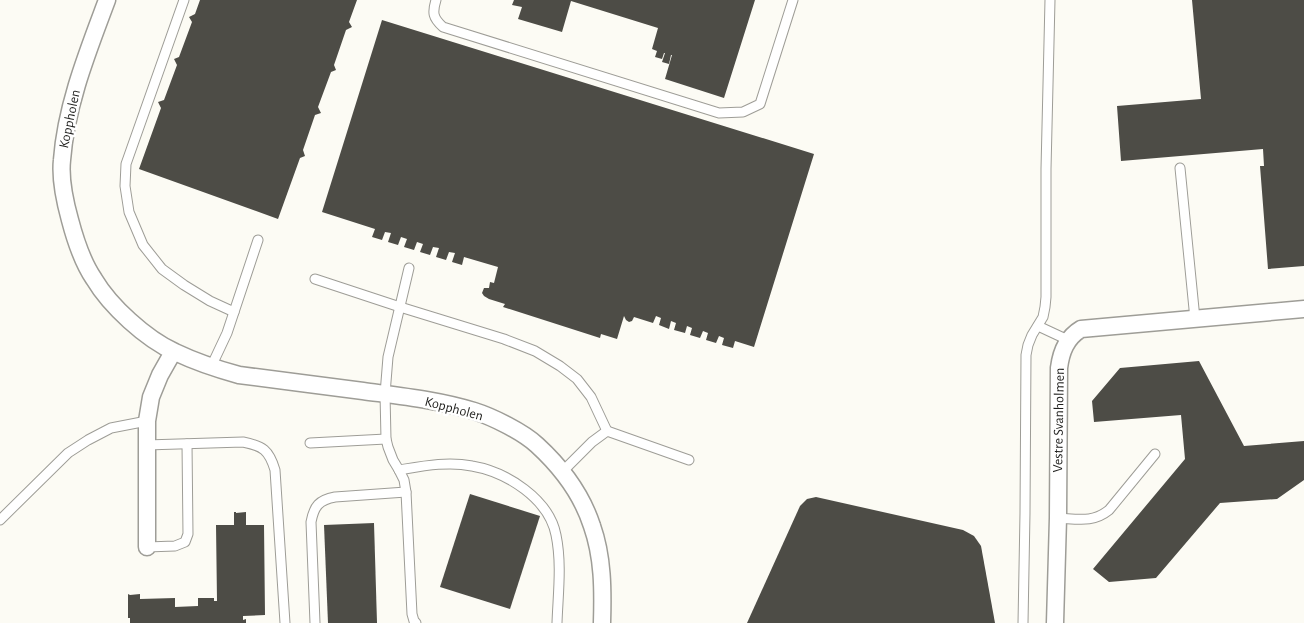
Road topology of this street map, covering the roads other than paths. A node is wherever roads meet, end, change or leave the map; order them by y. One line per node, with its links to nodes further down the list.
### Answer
1 (107, 0): 16 (street, Koppholen)
2 (184, 0): 12 (lane)
3 (436, 0): 4 (lane)
4 (793, 0)
5 (1050, 0): 14 (lane)
6 (1180, 168): 13 (lane)
7 (258, 240): 12 (lane)
8 (409, 268): 10 (lane)
9 (315, 279): 10 (lane)
10 (400, 307): 18 (lane); 20 (lane)
11 (1304, 309): 13 (street)
12 (234, 312): 17 (lane)
13 (1195, 319): 15 (street)
14 (1038, 326): 15 (lane); 38 (lane)
15 (1068, 340): 30 (street, Vestre Svanholmen)
16 (173, 352): 17 (street, Koppholen); 19 (street)
17 (210, 367): 18 (street, Koppholen)
18 (385, 394): 21 (lane); 28 (street, Koppholen)
19 (147, 420): 24 (street); 31 (lane)
20 (607, 431): 26 (lane); 28 (lane)
21 (386, 439): 22 (lane); 27 (lane)
22 (310, 443)
23 (187, 444): 24 (lane); 32 (lane); 33 (lane)
24 (146, 445): 32 (street)
25 (1155, 454): 30 (lane)
26 (688, 460)
27 (399, 470): 29 (lane); 36 (lane)
28 (562, 472): 37 (street, Koppholen)
29 (406, 492): 34 (lane); 35 (lane)
30 (1058, 518): 39 (street, Vestre Svanholmen)
31 (0, 520)
32 (147, 547)
33 (285, 623)
34 (315, 623)
35 (416, 623)
36 (557, 623)
37 (602, 623)
38 (1022, 623)
39 (1054, 623)

